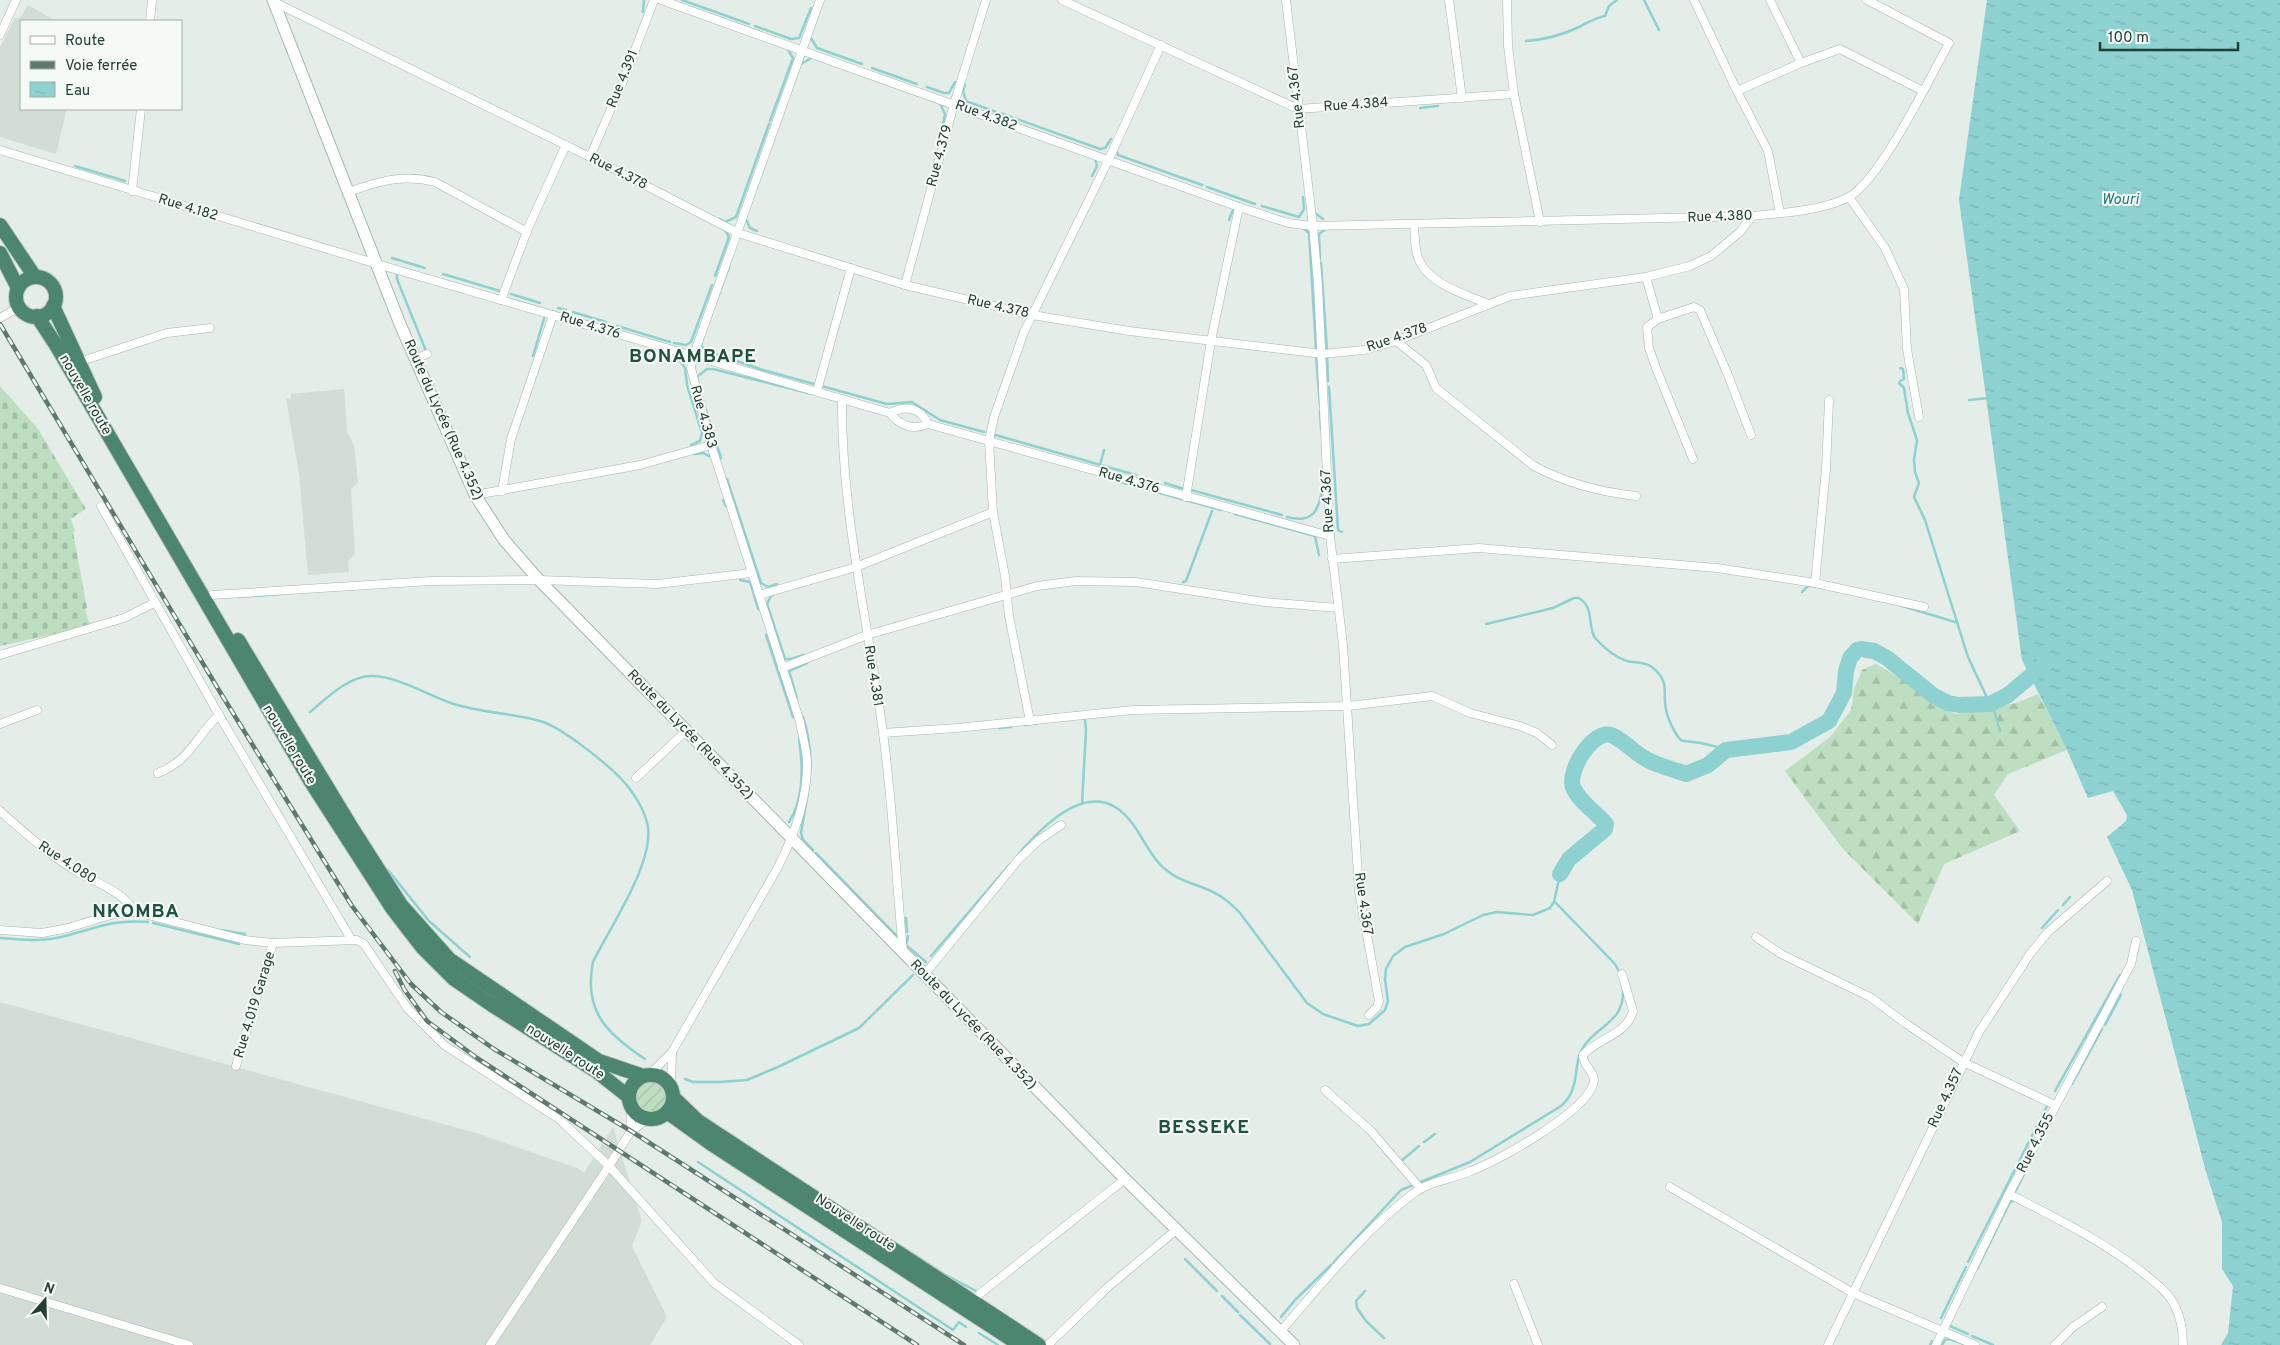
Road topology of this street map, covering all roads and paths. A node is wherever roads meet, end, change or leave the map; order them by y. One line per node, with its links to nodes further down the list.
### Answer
1 (16, 0): 16 (street)
2 (152, 0): 15 (street)
3 (654, 0): 29 (street, Rue 4.391)
4 (661, 0): 18 (street, Rue 4.382)
5 (820, 0): 18 (street, Rue 4.383)
6 (986, 0): 24 (street, Rue 4.379)
7 (1062, 0): 17 (street, Rue 4.384)
8 (1286, 0): 25 (street, Rue 4.367)
9 (1449, 0): 23 (street)
10 (1506, 0): 22 (street)
11 (1694, 0): 21 (street)
12 (1770, 0): 19 (street)
13 (1868, 0): 20 (street, Rue 4.380)
14 (273, 1): 27 (street, Rue 4.378); 32 (main road, Route du Lycée (Rue 4.352))
15 (150, 20)
16 (0, 34)
17 (1160, 46): 25 (street, Rue 4.384); 30 (street)
18 (802, 51): 24 (street, Rue 4.382); 42 (street, Rue 4.383)
19 (1802, 62): 20 (street); 21 (street)
20 (1923, 90): 33 (street, Rue 4.380)
21 (1737, 91): 35 (street)
22 (1514, 94): 23 (street, Rue 4.384); 37 (street)
23 (1462, 98): 25 (street, Rue 4.384)
24 (954, 104): 30 (street, Rue 4.382); 48 (street, Rue 4.379)
25 (1298, 109): 40 (street, Rue 4.367)
26 (140, 110): 31 (street)
27 (566, 145): 29 (street, Rue 4.378); 41 (street)
28 (0, 150): 31 (street, Rue 4.182)
29 (590, 157): 42 (street, Rue 4.378)
30 (1109, 159): 34 (street, Rue 4.382); 55 (street)
31 (132, 191): 44 (street, Rue 4.182)
32 (349, 192): 41 (street); 44 (main road, Route du Lycée (Rue 4.352))
33 (1850, 197): 35 (street, Rue 4.380); 71 (street)
34 (1239, 207): 40 (street, Rue 4.382); 60 (street)
35 (1780, 213): 36 (street, Rue 4.380)
36 (1752, 216): 37 (street, Rue 4.380); 47 (street, Rue 4.378)
37 (1540, 222): 38 (street, Rue 4.380)
38 (1414, 224): 40 (street, Rue 4.380); 51 (street)
39 (0, 225): 46 (highway)
40 (1313, 226): 63 (street, Rue 4.367)
41 (527, 232): 50 (street)
42 (738, 233): 45 (street, Rue 4.378); 64 (street, Rue 4.383)
43 (0, 253): 49 (highway)
44 (377, 264): 50 (street, Rue 4.376); 65 (main road, Route du Lycée (Rue 4.352))
45 (851, 268): 48 (street, Rue 4.378); 67 (street)
46 (35, 277): 49 (highway); 52 (highway)
47 (1646, 277): 51 (street, Rue 4.378); 58 (street)
48 (905, 285): 55 (street, Rue 4.378)
49 (18, 288): 53 (highway)
50 (501, 300): 54 (street, Rue 4.376)
51 (1488, 304): 61 (street, Rue 4.378)
52 (53, 306): 56 (highway); 66 (highway, nouvelle route)
53 (19, 307): 56 (highway); 57 (street)
54 (553, 315): 64 (street, Rue 4.376); 77 (street)
55 (1032, 315): 60 (street, Rue 4.378); 74 (street)
56 (37, 316): 96 (highway, nouvelle route)
57 (0, 318)
58 (1658, 319): 73 (street); 76 (street)
59 (210, 328): 66 (street)
60 (1211, 341): 63 (street, Rue 4.378); 80 (street)
61 (1396, 341): 63 (street, Rue 4.378); 79 (street)
62 (426, 354): 65 (street)
63 (1322, 354): 83 (street, Rue 4.367)
64 (693, 357): 67 (street, Rue 4.376); 75 (street, Rue 4.383)
65 (416, 359): 78 (main road, Route du Lycée (Rue 4.352))
66 (78, 362): 89 (highway, nouvelle route)
67 (817, 391): 68 (street, Rue 4.376)
68 (842, 399): 70 (street, Rue 4.376); 85 (street, Rue 4.381)
69 (1829, 400): 88 (street)
70 (890, 412): 72 (street); 72 (street)
71 (1920, 417)
72 (928, 424): 74 (street, Rue 4.376)
73 (1751, 435)
74 (989, 441): 80 (street, Rue 4.376); 82 (street)
75 (711, 445): 77 (street); 86 (street, Rue 4.383)
76 (1693, 459)
77 (502, 491): 78 (street)
78 (475, 496): 87 (main road, Route du Lycée (Rue 4.352))
79 (1636, 496)
80 (1186, 497): 83 (street, Rue 4.376)
81 (101, 506): 92 (street)
82 (993, 512): 85 (street); 91 (street)
83 (1330, 536): 84 (street, Rue 4.367)
84 (1332, 559): 88 (street); 94 (street, Rue 4.367)
85 (856, 567): 90 (street); 95 (street, Rue 4.381)
86 (751, 573): 87 (street); 90 (street, Rue 4.383)
87 (539, 580): 89 (street); 104 (main road, Route du Lycée (Rue 4.352))
88 (1815, 583): 93 (street)
89 (212, 594): 96 (highway, nouvelle route)
90 (759, 595): 98 (street, Rue 4.383)
91 (1007, 595): 94 (street); 95 (street); 102 (street)
92 (154, 602): 97 (street); 101 (street)
93 (1924, 607)
94 (1338, 608): 99 (street, Rue 4.367)
95 (867, 635): 98 (street); 105 (street, Rue 4.381)
96 (236, 645): 111 (highway, nouvelle route)
97 (0, 655)
98 (782, 668): 112 (street, Rue 4.383)
99 (1348, 706): 102 (street); 106 (street); 123 (street, Rue 4.367)
100 (37, 710): 103 (street)
101 (219, 715): 107 (street); 117 (street)
102 (1030, 721): 105 (street)
103 (0, 724)
104 (686, 731): 108 (street); 112 (main road, Route du Lycée (Rue 4.352))
105 (883, 733): 120 (street, Rue 4.381)
106 (1552, 745)
107 (158, 773)
108 (636, 778)
109 (0, 811): 114 (street, Rue 4.080)
110 (1061, 825): 122 (street)
111 (346, 828): 127 (highway, nouvelle route); 130 (highway, nouvelle route)
112 (792, 840): 120 (main road, Route du Lycée (Rue 4.352)); 124 (street, Rue 4.383)
113 (2107, 881): 125 (street, Rue 4.357)
114 (136, 912): 115 (street); 119 (street)
115 (0, 930)
116 (1756, 938): 125 (street)
117 (351, 939): 119 (street); 135 (street)
118 (2136, 941): 131 (street, Rue 4.355)
119 (273, 943): 126 (street, Rue 4.019 Garage)
120 (903, 954): 122 (main road, Route du Lycée (Rue 4.352))
121 (1622, 974): 138 (street)
122 (924, 975): 136 (main road, Route du Lycée (Rue 4.352))
123 (1368, 1015)
124 (672, 1052): 127 (street); 129 (street)
125 (1963, 1062): 131 (street); 143 (street, Rue 4.357)
126 (236, 1066)
127 (646, 1076): 129 (highway); 130 (highway)
128 (1325, 1090): 138 (street)
129 (672, 1092): 132 (highway); 144 (highway, Nouvelle route)
130 (630, 1102): 133 (highway); 134 (street)
131 (2056, 1105): 139 (street, Rue 4.355)
132 (667, 1112): 133 (highway); 151 (highway, Nouvelle route)
133 (648, 1119): 134 (street)
134 (631, 1131): 135 (street)
135 (609, 1166): 149 (street); 150 (street)
136 (1125, 1180): 140 (main road, Route du Lycée (Rue 4.352)); 144 (street)
137 (1670, 1187): 143 (street)
138 (1420, 1188): 147 (street)
139 (2009, 1194): 146 (street, Rue 4.355); 160 (street)
140 (1176, 1230): 147 (main road, Route du Lycée (Rue 4.352)); 153 (street)
141 (1514, 1284): 155 (street)
142 (0, 1288): 148 (street)
143 (1853, 1293): 146 (street); 156 (street, Rue 4.357)
144 (972, 1300): 152 (highway, Nouvelle route)
145 (2102, 1307): 159 (street)
146 (1942, 1329): 157 (street, Rue 4.355); 158 (street)
147 (1280, 1332): 154 (main road, Route du Lycée (Rue 4.352))
148 (189, 1345)
149 (490, 1345)
150 (798, 1345)
151 (1020, 1345)
152 (1039, 1345)
153 (1048, 1345)
154 (1294, 1345)
155 (1538, 1345)
156 (1828, 1345)
157 (1936, 1345)
158 (1975, 1345)
159 (2055, 1345)
160 (2183, 1345)

